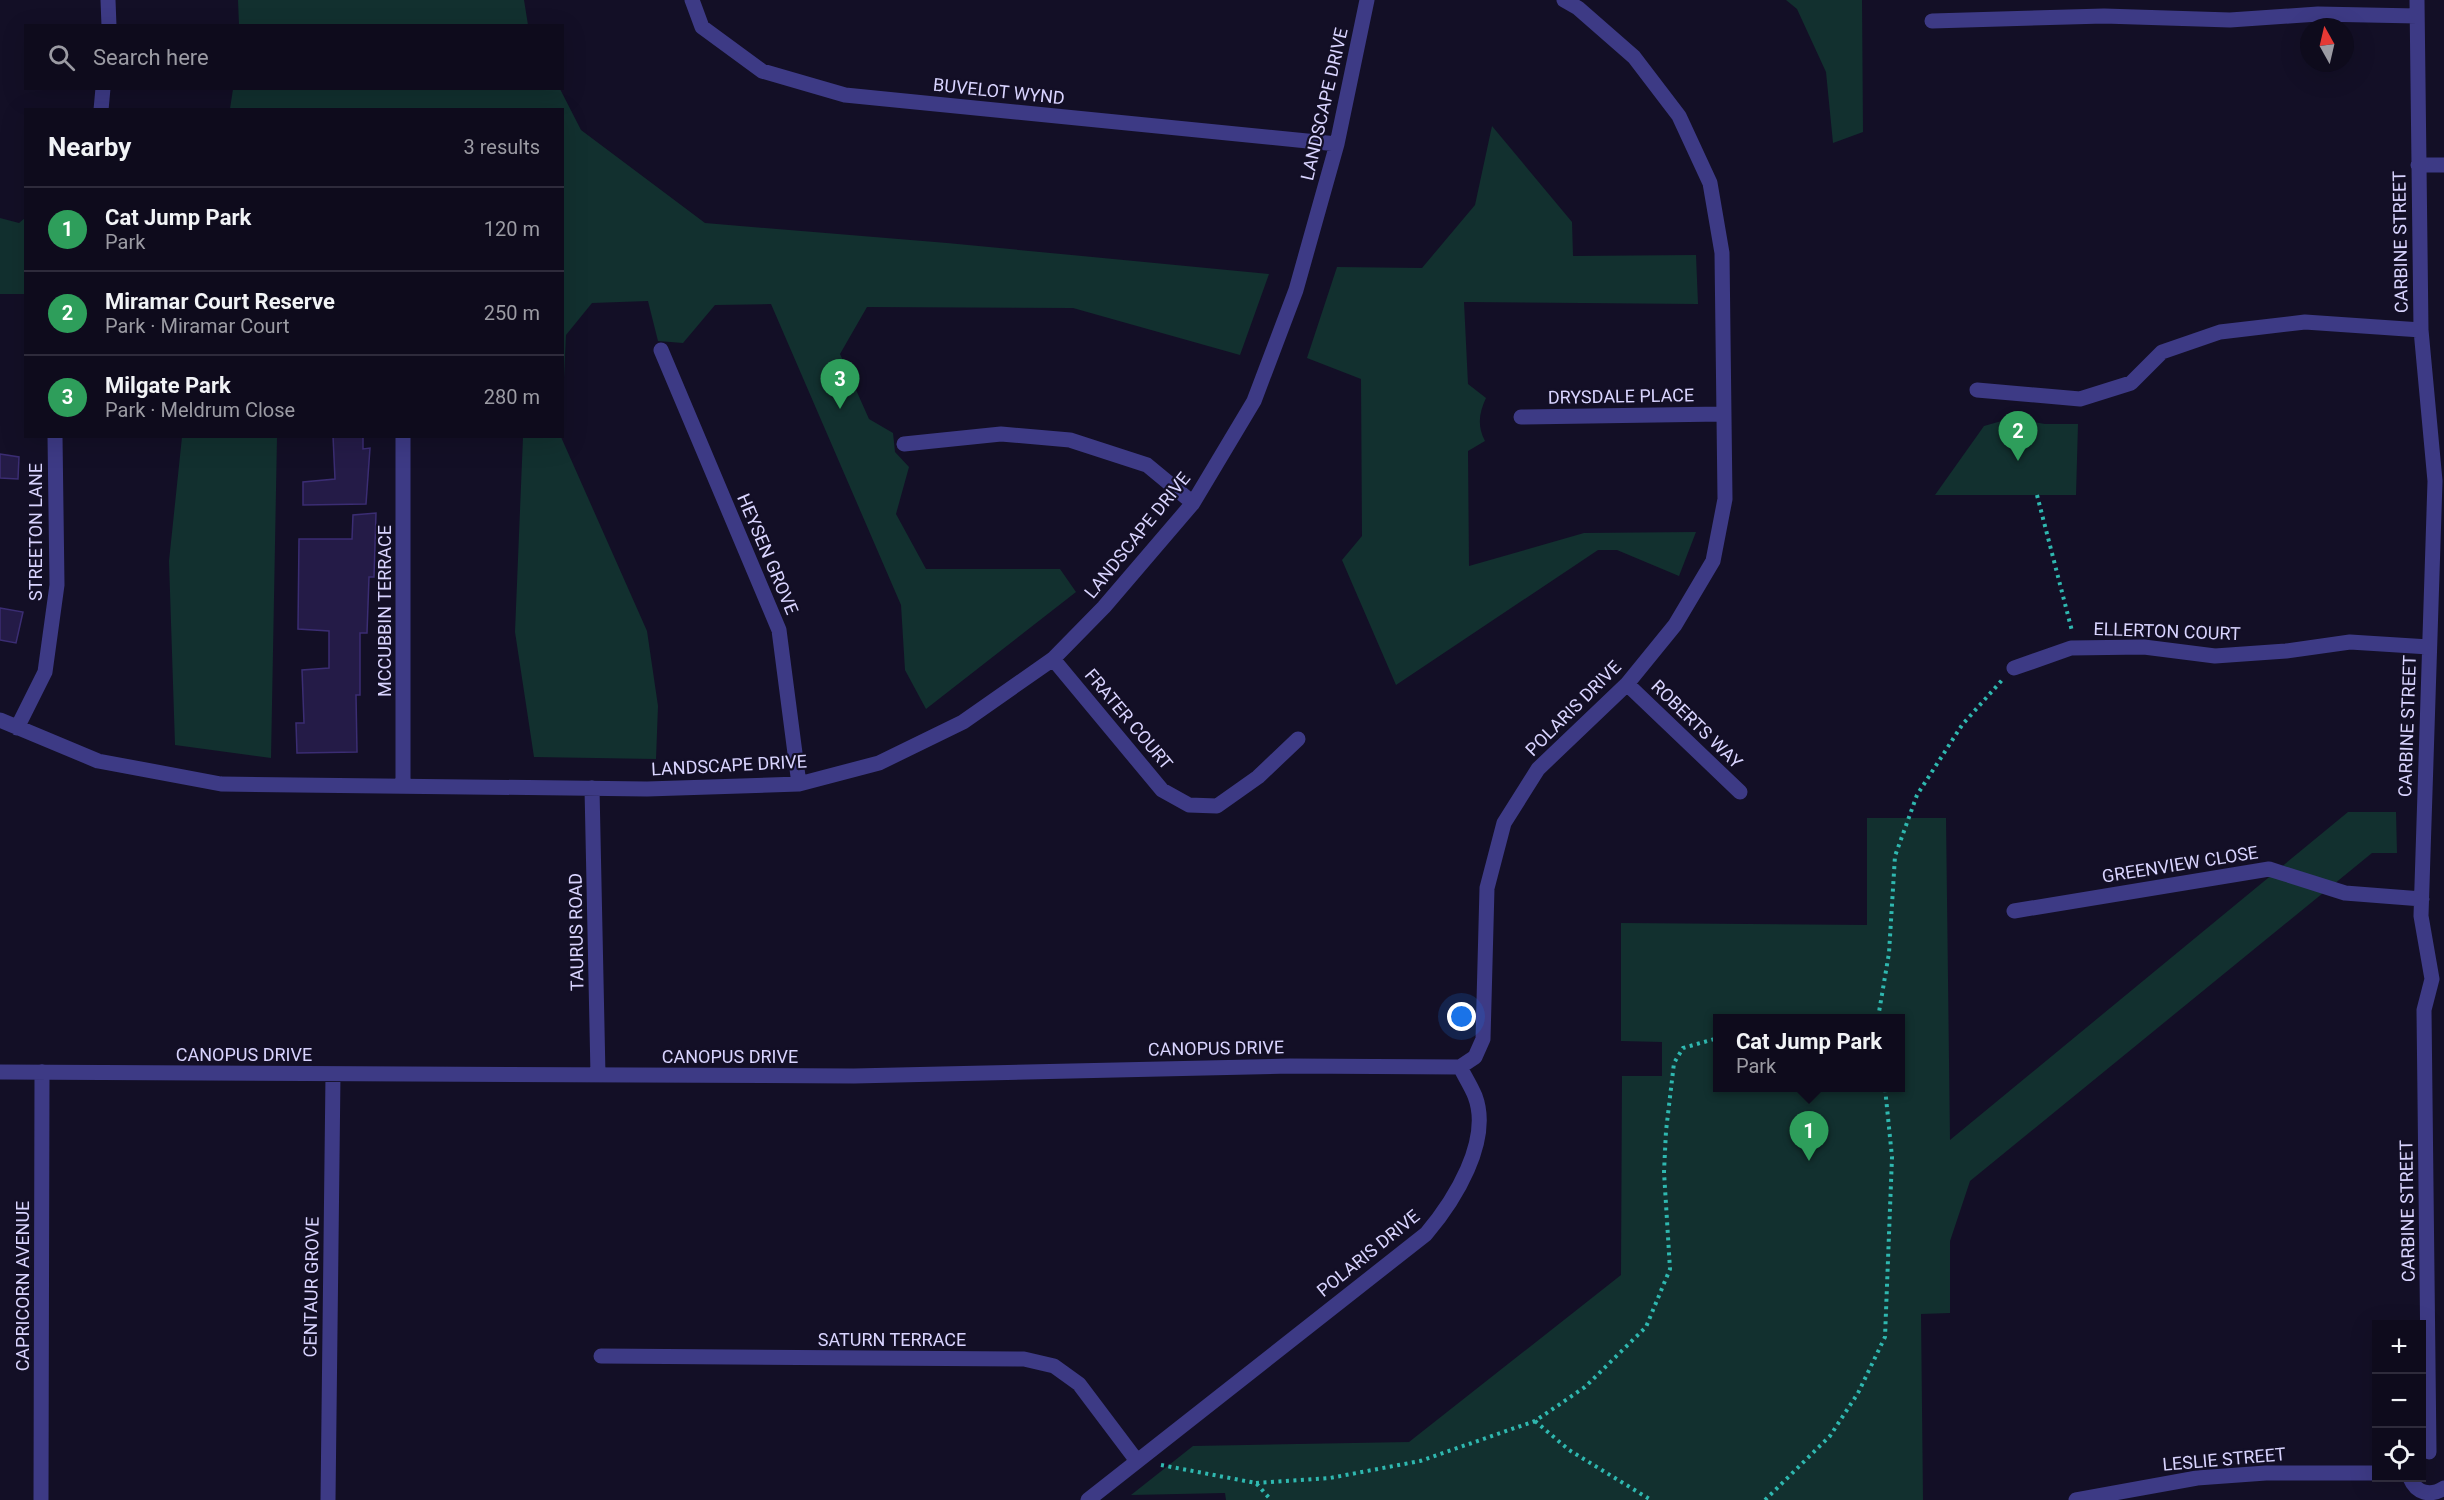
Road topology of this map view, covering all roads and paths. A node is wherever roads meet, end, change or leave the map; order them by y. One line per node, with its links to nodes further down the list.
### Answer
1 (108, 0): 9 (street)
2 (692, 0): 12 (street, BUVELOT WYND)
3 (1367, 0): 12 (street, LANDSCAPE DRIVE)
4 (1564, 0): 6 (street, POLARIS DRIVE)
5 (2417, 0): 7 (street, CARBINE STREET)
6 (1580, 4): 18 (street, POLARIS DRIVE)
7 (2417, 16): 8 (street); 13 (street, CARBINE STREET)
8 (1932, 21)
9 (109, 24)
10 (103, 90): 11 (street)
11 (101, 108)
12 (1337, 144): 24 (street, LANDSCAPE DRIVE)
13 (2418, 165): 14 (street); 15 (street, CARBINE STREET)
14 (2444, 165)
15 (2421, 330): 17 (street); 25 (street, CARBINE STREET)
16 (661, 350): 33 (street, HEYSEN GROVE)
17 (1977, 390)
18 (1722, 414): 19 (street, DRYSDALE PLACE); 29 (street, POLARIS DRIVE)
19 (1521, 417)
20 (55, 438): 31 (street, STREETON LANE)
21 (403, 438): 34 (street, MCCUBBIN TERRACE)
22 (904, 444): 24 (street)
23 (2037, 495): 26 (path)
24 (1193, 503): 27 (street, LANDSCAPE DRIVE)
25 (2429, 647): 26 (street, ELLERTON COURT); 37 (street, CARBINE STREET)
26 (2076, 648): 28 (street, ELLERTON COURT)
27 (1053, 659): 32 (street, FRATER COURT); 33 (street, LANDSCAPE DRIVE)
28 (2014, 668): 40 (path)
29 (1627, 684): 36 (street, ROBERTS WAY); 42 (street, POLARIS DRIVE)
30 (0, 720): 31 (street, LANDSCAPE DRIVE)
31 (17, 728): 34 (street, LANDSCAPE DRIVE)
32 (1298, 739)
33 (799, 784): 35 (street, LANDSCAPE DRIVE)
34 (403, 786): 35 (street, LANDSCAPE DRIVE)
35 (592, 788): 46 (street, TAURUS ROAD)
36 (1740, 792)
37 (2422, 899): 38 (street, GREENVIEW CLOSE); 39 (street, CARBINE STREET)
38 (2014, 911)
39 (2438, 979): 50 (street, CARBINE STREET)
40 (1879, 1014)
41 (1713, 1039): 49 (path)
42 (1460, 1067): 46 (street, CANOPUS DRIVE); 51 (street, POLARIS DRIVE)
43 (0, 1072): 44 (street, CANOPUS DRIVE)
44 (42, 1072): 45 (street, CANOPUS DRIVE); 56 (street, CAPRICORN AVENUE)
45 (333, 1074): 46 (street, CANOPUS DRIVE); 57 (street, CENTAUR GROVE)
46 (598, 1075)
47 (1885, 1092): 61 (path)
48 (601, 1356): 51 (street, SATURN TERRACE)
49 (1535, 1421): 54 (path); 60 (path)
50 (2432, 1454)
51 (1137, 1461): 54 (path); 58 (street, POLARIS DRIVE)
52 (2372, 1473): 62 (street, LESLIE STREET)
53 (2412, 1482): 55 (street)
54 (1256, 1483): 59 (path)
55 (2444, 1488)
56 (41, 1500)
57 (328, 1500)
58 (1088, 1500)
59 (1271, 1500)
60 (1651, 1500)
61 (1765, 1500)
62 (2076, 1500)

